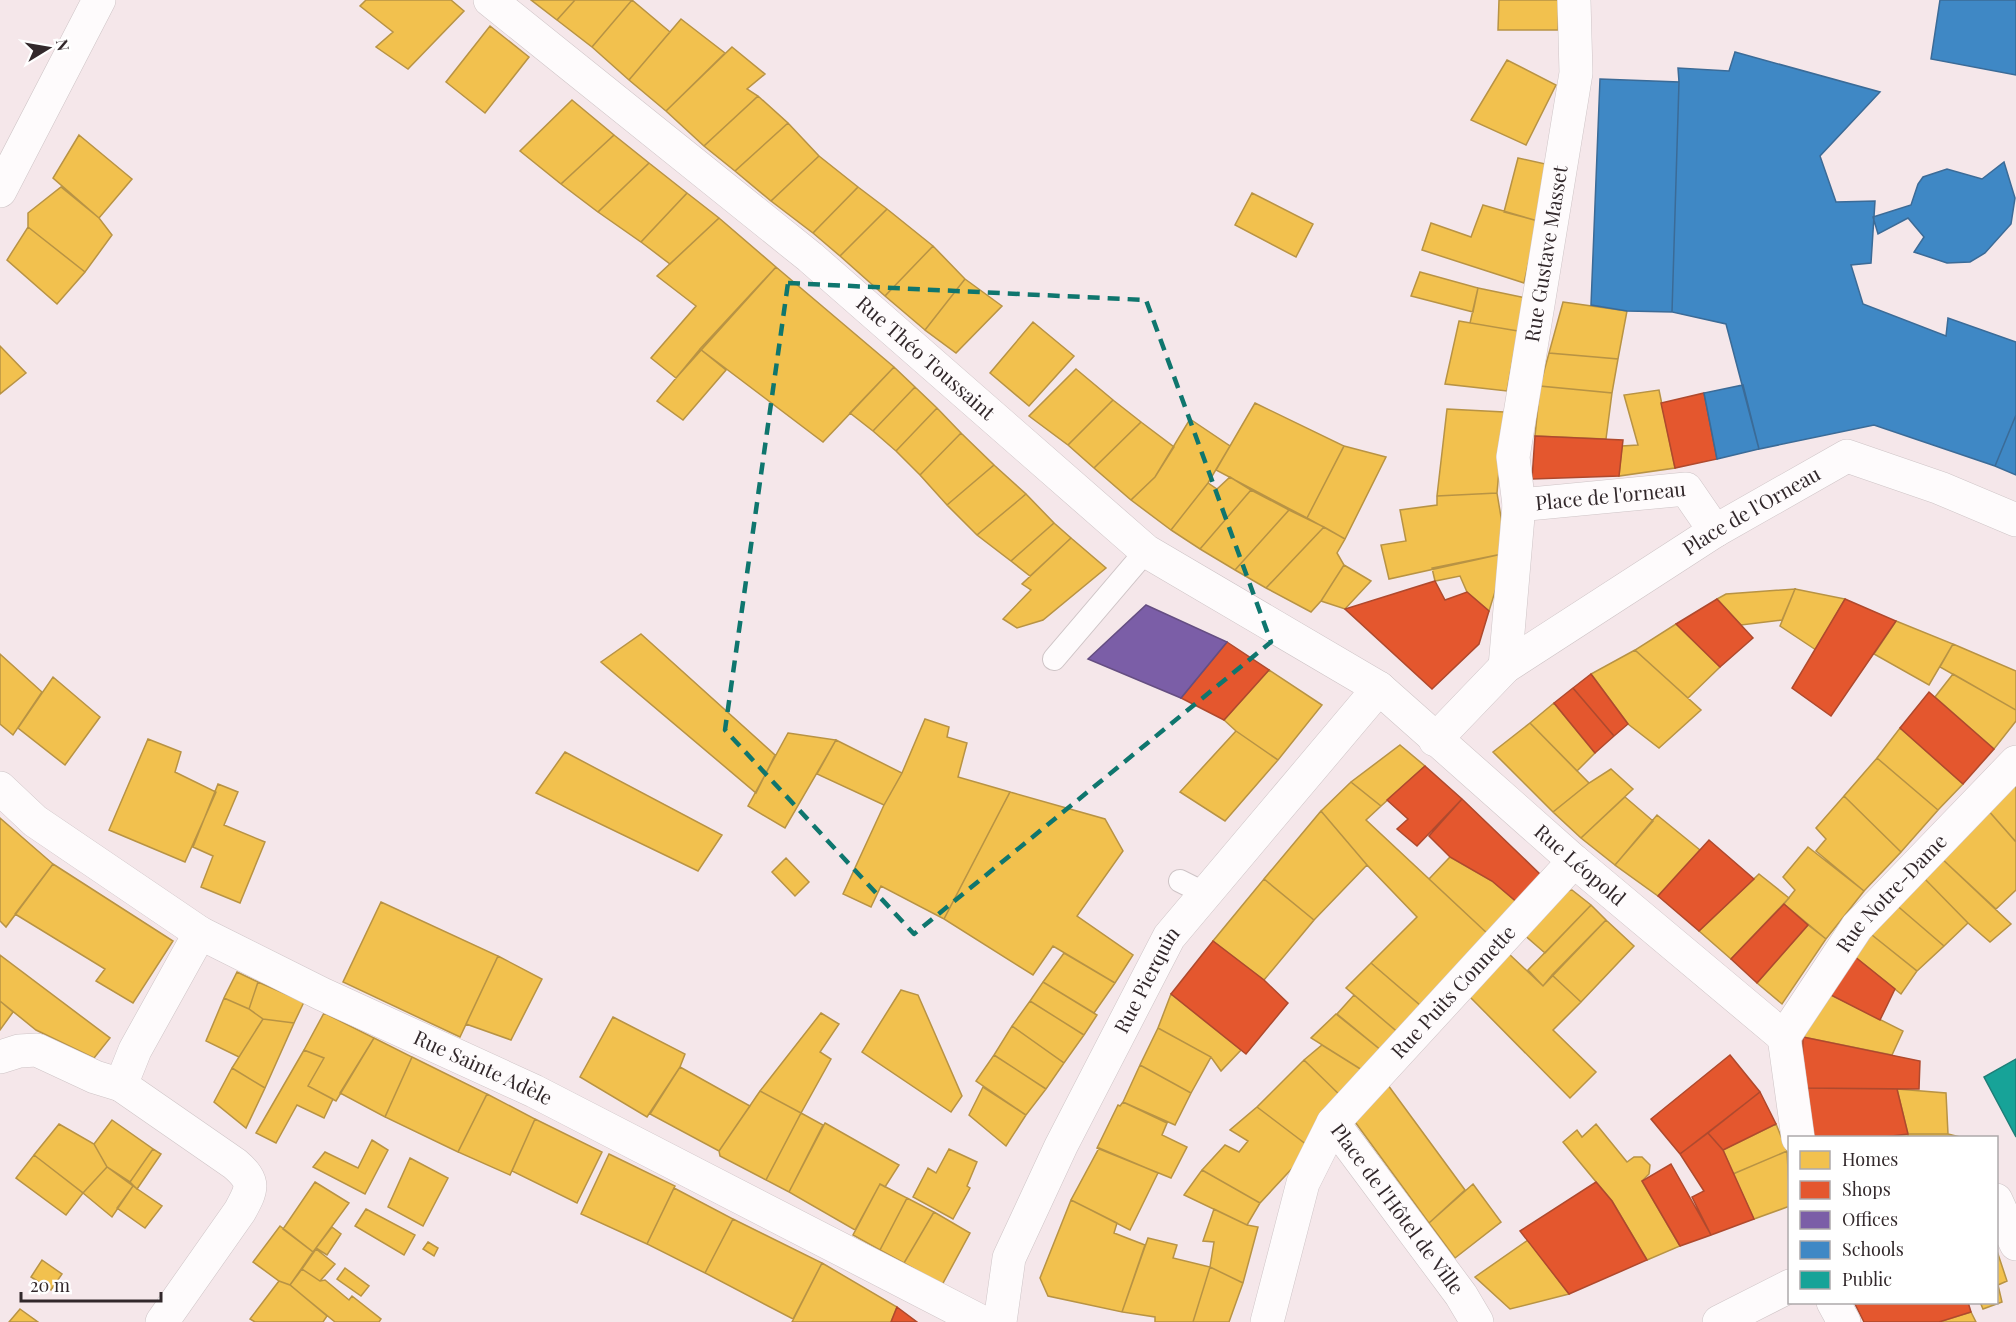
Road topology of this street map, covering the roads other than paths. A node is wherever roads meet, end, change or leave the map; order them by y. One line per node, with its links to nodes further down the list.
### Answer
1 (99, 0): 4 (street)
2 (490, 0): 8 (street, Rue Théo Toussaint)
3 (1574, 0): 5 (street, Rue Gustave Masset)
4 (0, 191)
5 (1519, 506): 7 (street, Place de l'orneau); 10 (street, Place de l'Orneau)
6 (2016, 520): 7 (street, Place de l'Orneau)
7 (1714, 531): 10 (street, Place de l'Orneau)
8 (1146, 551): 9 (lane); 11 (street, Rue Théo Toussaint)
9 (1054, 659)
10 (1505, 668): 12 (street, Place de l'Orneau)
11 (1379, 688): 12 (street, Rue Léopold); 28 (street, Rue Pierquin)
12 (1436, 740): 15 (street, Rue Léopold)
13 (2016, 762): 17 (street, Rue Notre-Dame)
14 (0, 788): 16 (street, Rue Sainte Adèle)
15 (1574, 861): 17 (street, Rue Léopold); 20 (street, Rue Puits Connette)
16 (200, 933): 19 (street); 27 (street, Rue Sainte Adèle)
17 (1784, 1037): 21 (street)
18 (0, 1057): 19 (street)
19 (121, 1085): 26 (street)
20 (1333, 1123): 29 (street, Place de l'Hôtel de Ville); 30 (street, Place de l'Hôtel de Ville)
21 (1798, 1136)
22 (1998, 1204): 23 (street)
23 (2016, 1244)
24 (1788, 1287): 31 (street)
25 (1834, 1304): 32 (street)
26 (162, 1322)
27 (982, 1322)
28 (1000, 1322)
29 (1267, 1322)
30 (1477, 1322)
31 (1719, 1322)
32 (1844, 1322)

